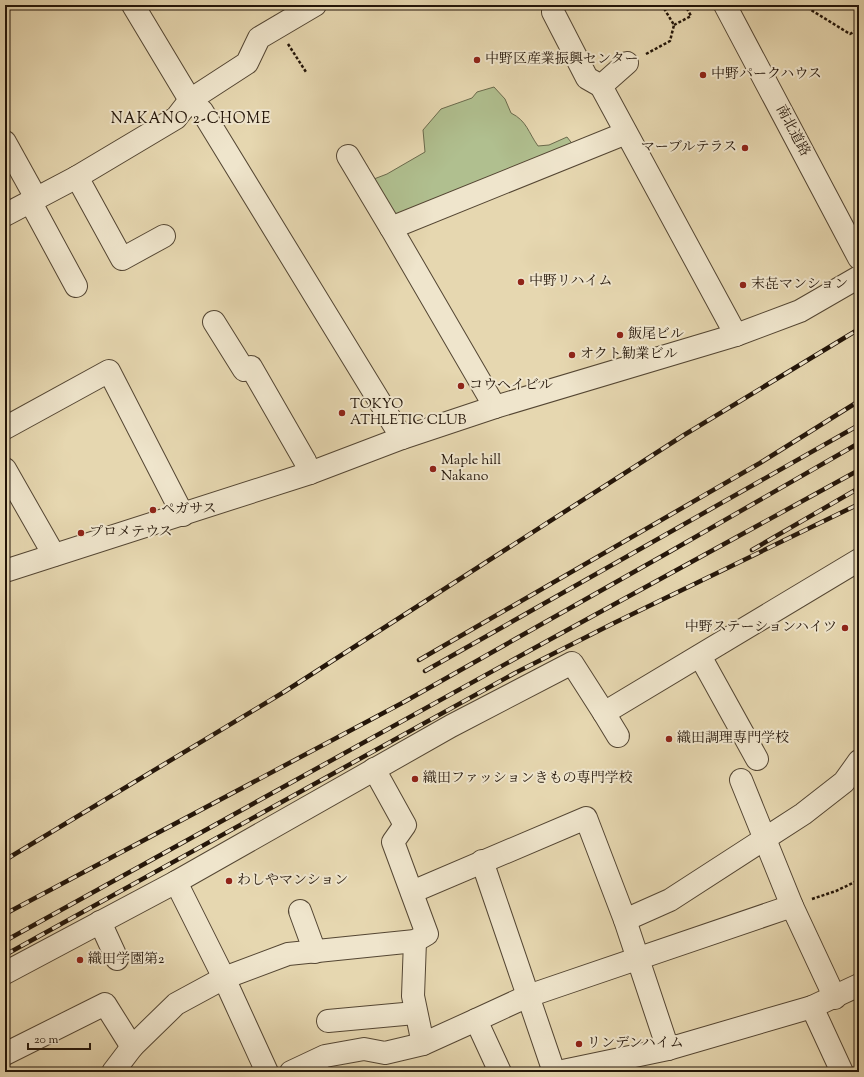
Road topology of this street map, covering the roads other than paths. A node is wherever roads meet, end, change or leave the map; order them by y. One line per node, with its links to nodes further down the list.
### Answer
1 (132, 5): 7 (street)
2 (315, 5): 7 (street)
3 (725, 5): 16 (street, 南北道路)
4 (553, 12): 6 (street)
5 (628, 63): 6 (street)
6 (601, 86): 8 (street)
7 (190, 100): 11 (street); 23 (street)
8 (626, 132): 14 (street); 20 (street)
9 (5, 142): 12 (street)
10 (348, 156): 14 (street)
11 (77, 177): 12 (street); 15 (street)
12 (33, 200): 13 (street); 18 (street)
13 (5, 215)
14 (391, 228): 21 (street)
15 (164, 236)
16 (859, 258)
17 (859, 277): 20 (street)
18 (76, 286)
19 (214, 322): 24 (street)
20 (736, 335): 21 (street)
21 (495, 407): 23 (street)
22 (5, 428): 26 (street)
23 (402, 438): 24 (street)
24 (310, 473): 26 (street)
25 (8, 483): 27 (street)
26 (181, 511): 27 (street)
27 (54, 555): 29 (street)
28 (859, 560): 30 (street)
29 (5, 571)
30 (700, 656): 31 (street); 33 (street)
31 (604, 713): 32 (street); 35 (street)
32 (618, 736)
33 (757, 759)
34 (859, 761): 37 (street)
35 (374, 769): 39 (street); 40 (street)
36 (741, 780): 37 (street)
37 (764, 838): 41 (street); 43 (street)
38 (482, 861): 40 (street); 43 (street); 52 (street)
39 (176, 882): 44 (street); 50 (street)
40 (412, 892): 45 (street)
41 (792, 906): 47 (street); 53 (street)
42 (300, 911): 46 (street)
43 (625, 920): 47 (street)
44 (100, 922): 48 (street); 49 (street)
45 (415, 940): 46 (street); 55 (street)
46 (315, 952): 50 (street)
47 (637, 958): 52 (street); 60 (street)
48 (117, 960)
49 (5, 973)
50 (224, 978): 59 (street); 63 (street)
51 (859, 985): 53 (street)
52 (528, 996): 56 (street); 66 (street)
53 (835, 998): 54 (street)
54 (812, 1008): 60 (street); 68 (street)
55 (415, 1013): 57 (street); 58 (street)
56 (476, 1020): 58 (street); 65 (street)
57 (328, 1021)
58 (423, 1044): 64 (street)
59 (132, 1047): 61 (street); 62 (street)
60 (668, 1049): 67 (street)
61 (5, 1054)
62 (114, 1072)
63 (267, 1072)
64 (291, 1072)
65 (500, 1072)
66 (554, 1072)
67 (558, 1072)
68 (842, 1072)

